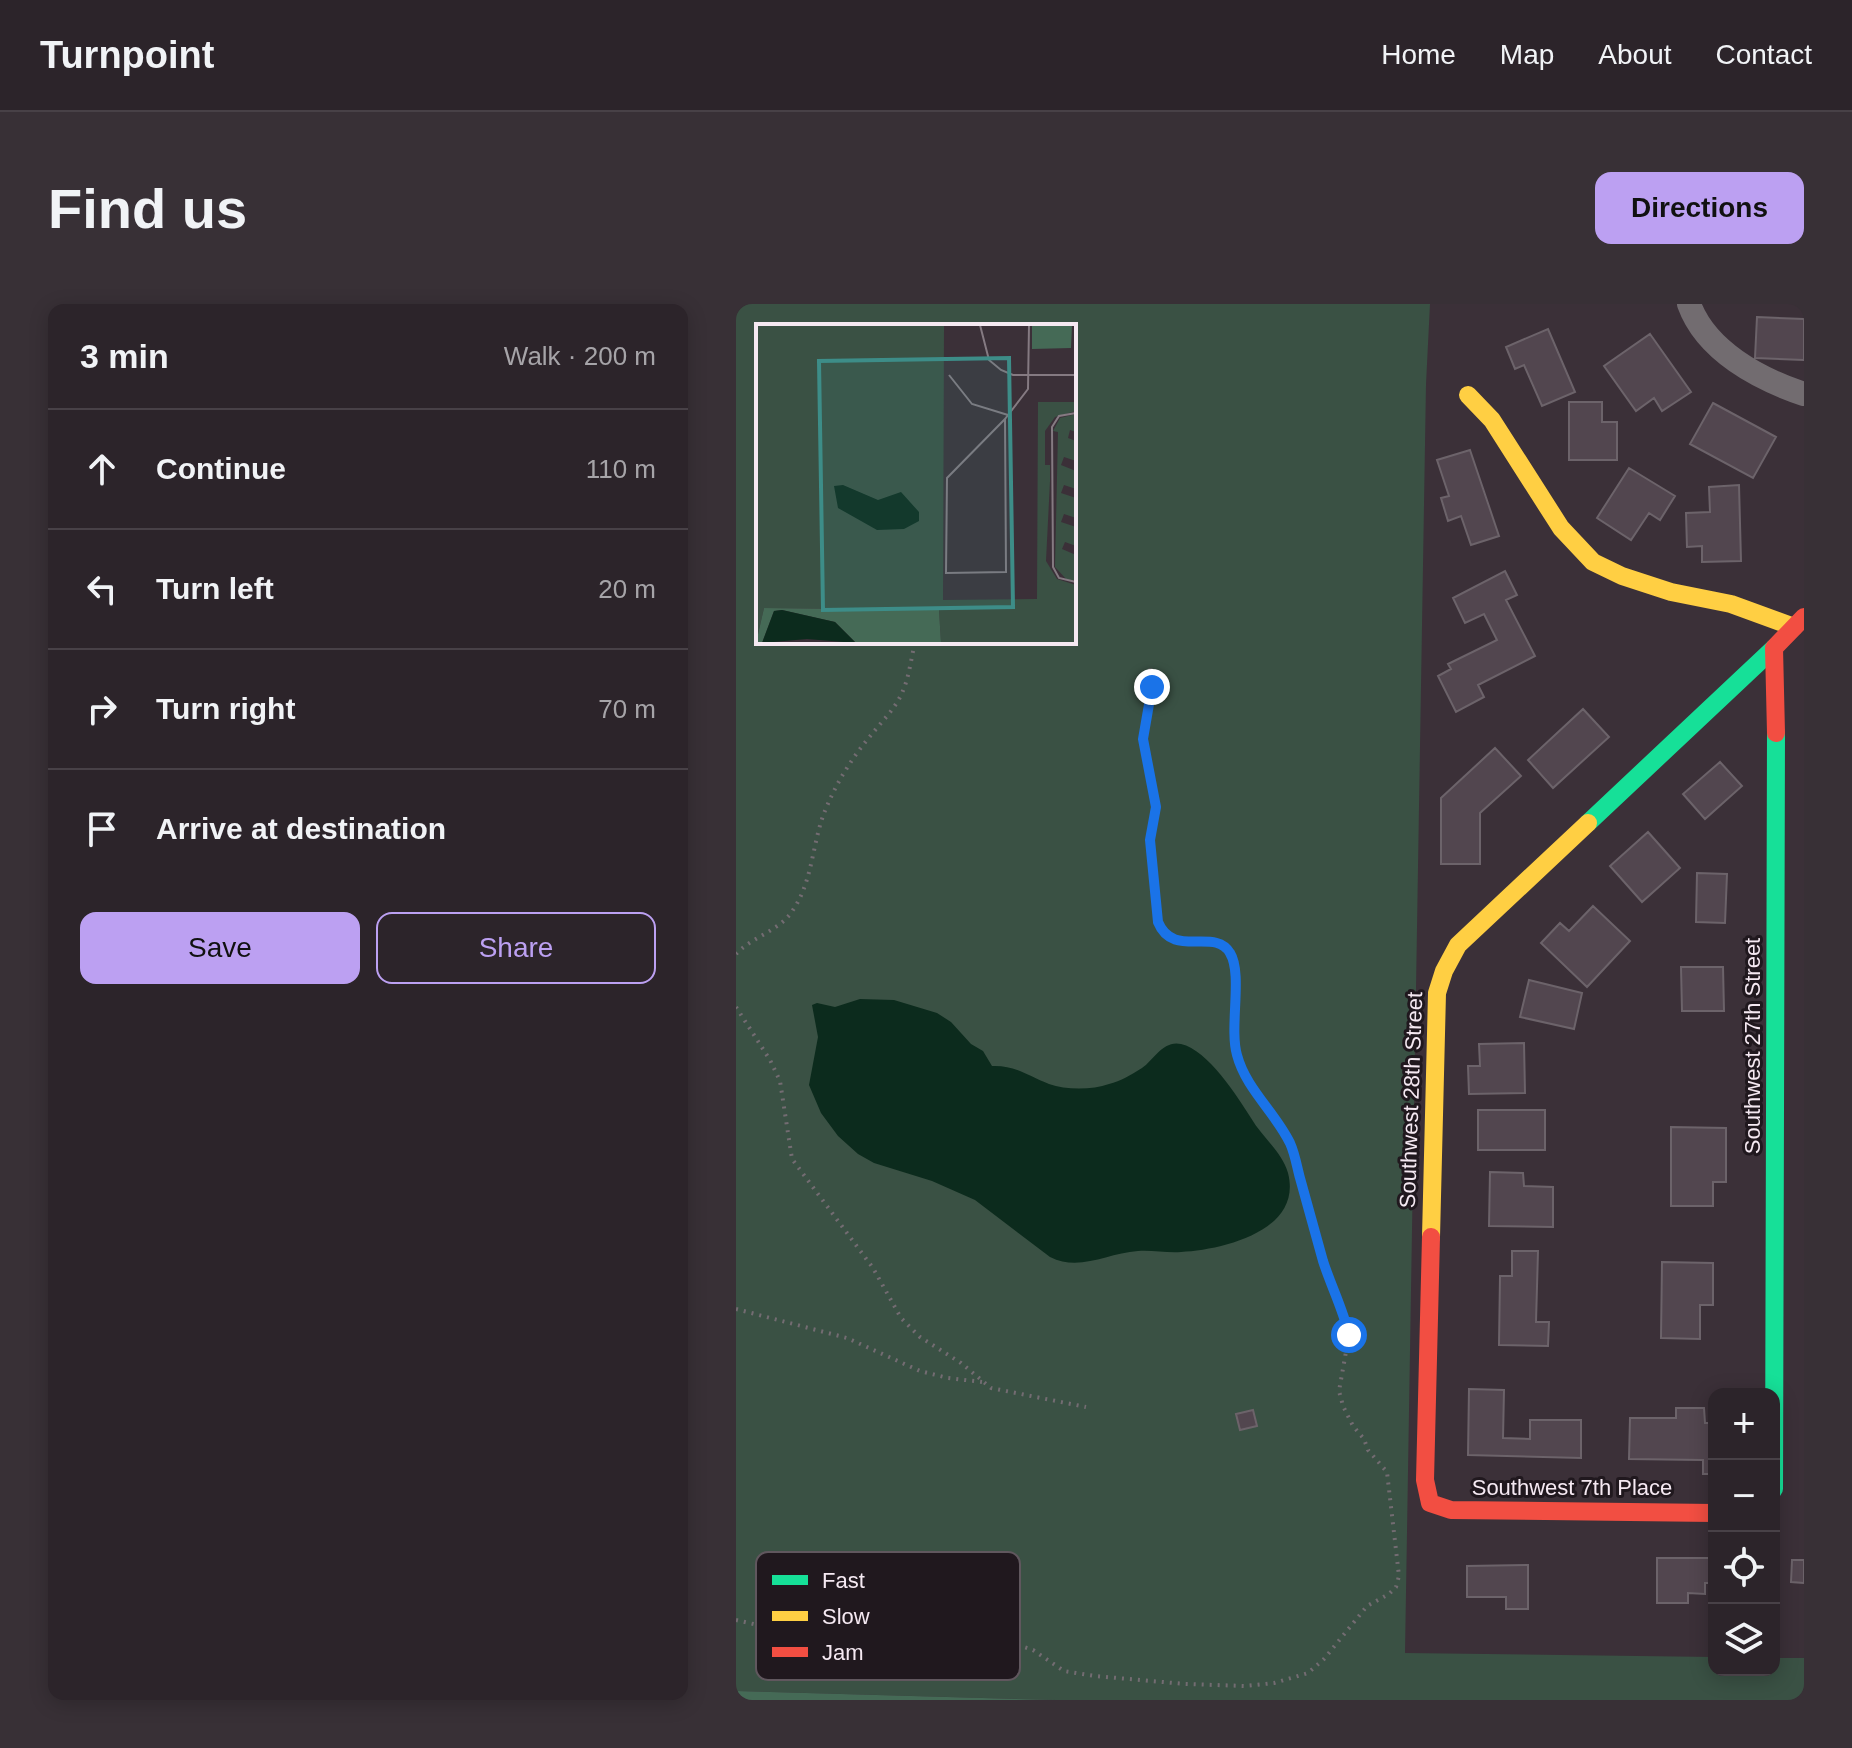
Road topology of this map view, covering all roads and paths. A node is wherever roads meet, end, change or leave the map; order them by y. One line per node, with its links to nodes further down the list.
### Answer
1 (1689, 304): 2 (street)
2 (1804, 394)
3 (1468, 395): 4 (street)
4 (1799, 622): 6 (street)
5 (914, 644): 8 (path)
6 (1774, 648): 13 (street, Southwest 27th Street); 14 (street, Southwest 28th Street)
7 (1150, 663): 18 (path)
8 (736, 954)
9 (736, 1007): 11 (path)
10 (736, 1309): 11 (path)
11 (984, 1382): 12 (path)
12 (1086, 1407)
13 (1774, 1460)
14 (1430, 1503): 15 (street, Southwest 7th Place)
15 (1708, 1513)
16 (736, 1620): 17 (path)
17 (756, 1625)
18 (1020, 1646)

